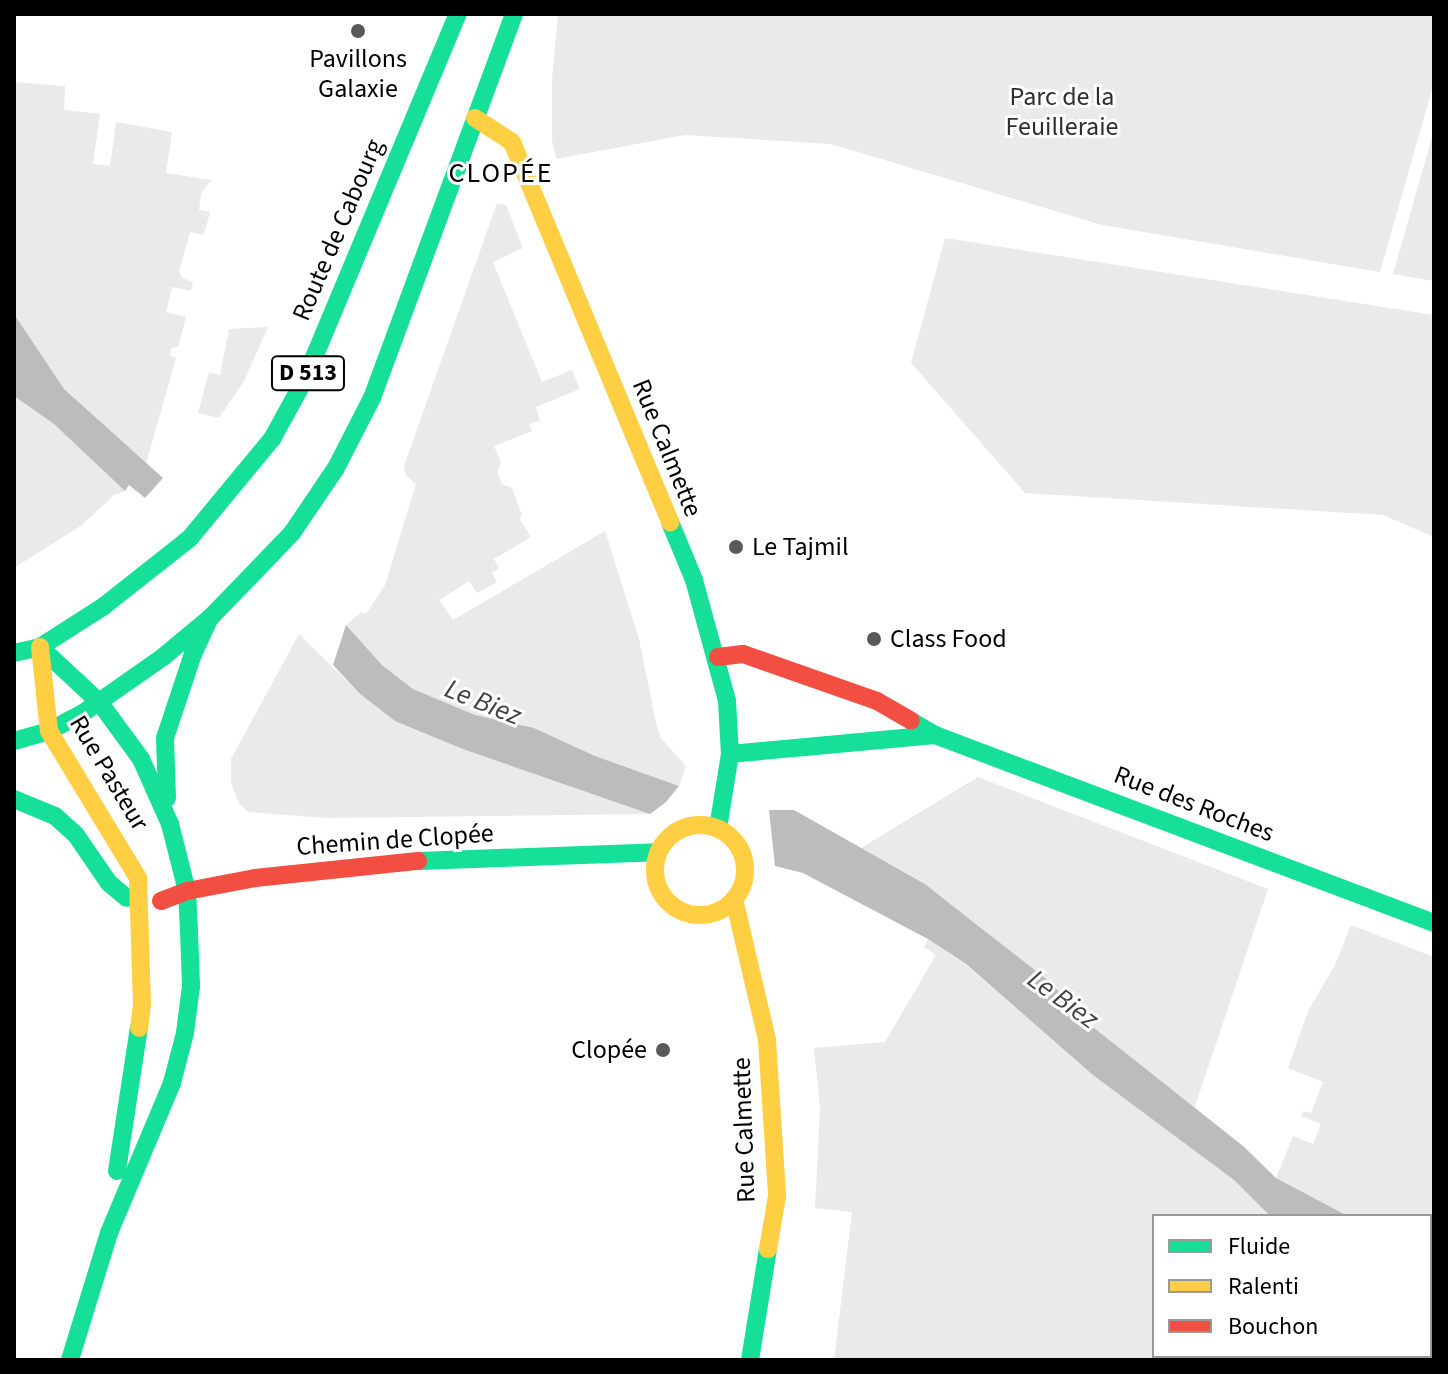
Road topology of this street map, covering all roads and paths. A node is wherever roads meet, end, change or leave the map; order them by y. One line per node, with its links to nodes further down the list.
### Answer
1 (458, 14): 5 (main road, Route de Cabourg / D 513)
2 (514, 14): 3 (main road, D 513)
3 (475, 118): 4 (main road, D 513); 7 (main road, Rue Calmette)
4 (210, 618): 8 (main road, D 513); 14 (main road)
5 (40, 647): 6 (main road, D 513); 8 (main road, Rue Pasteur); 9 (main road, Rue Pasteur)
6 (14, 653)
7 (718, 657): 10 (main road, Rue des Roches); 12 (main road, Rue Calmette)
8 (100, 703): 9 (main road, D 513); 14 (main road, Rue Pasteur)
9 (49, 731): 11 (main road, D 513); 19 (main road, Rue Pasteur)
10 (935, 735): 12 (main road, Rue des Roches); 20 (main road, Rue des Roches)
11 (14, 741)
12 (730, 754): 15 (main road, Rue Calmette)
13 (14, 799): 19 (main road)
14 (170, 824): 17 (main road, Rue Pasteur)
15 (718, 828): 16 (main road); 18 (main road)
16 (658, 852): 17 (main road, Chemin de Clopée); 18 (main road)
17 (187, 891): 19 (main road, Chemin de Clopée); 21 (main road, Rue Pasteur)
18 (734, 899): 23 (main road, Rue Calmette)
19 (141, 909): 21 (main road, Rue Pasteur)
20 (1434, 923)
21 (109, 1233): 22 (main road, Rue Pasteur)
22 (70, 1360)
23 (750, 1360)

